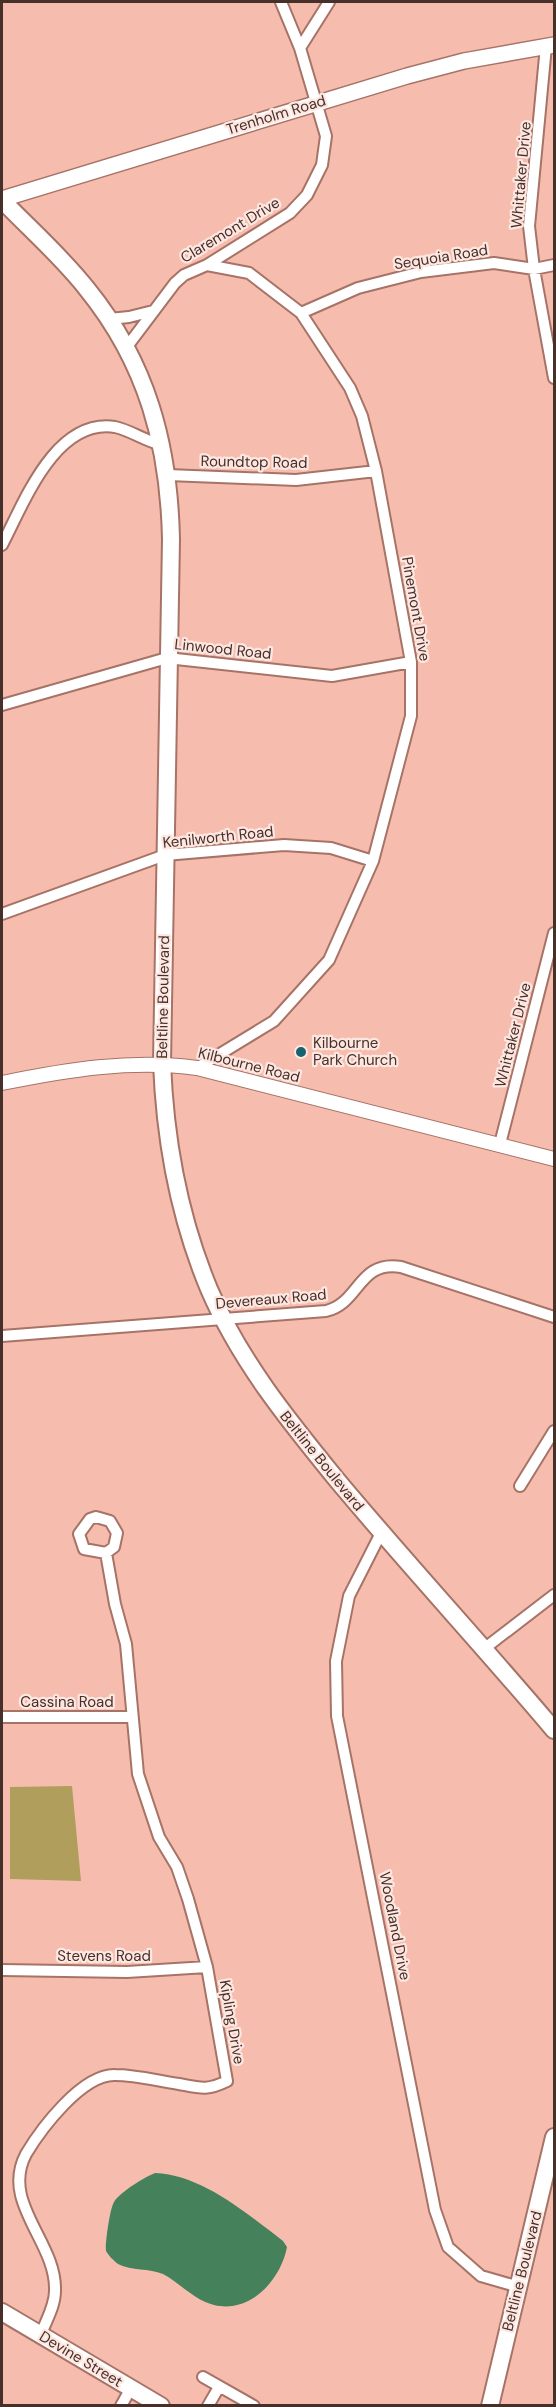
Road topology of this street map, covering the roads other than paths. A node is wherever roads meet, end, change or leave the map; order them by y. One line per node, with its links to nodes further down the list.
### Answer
1 (281, 2): 4 (street, Claremont Drive)
2 (329, 2): 4 (street)
3 (550, 45): 5 (main road, Trenholm Road); 9 (street, Whittaker Drive)
4 (300, 48): 5 (street, Claremont Drive)
5 (318, 102): 6 (main road, Trenholm Road); 7 (street, Claremont Drive)
6 (2, 200): 12 (main road, Beltline Boulevard)
7 (207, 264): 10 (street, Claremont Drive); 11 (street, Pinemont Drive)
8 (555, 265): 9 (street, Sequoia Road)
9 (534, 268): 11 (street, Sequoia Road); 14 (street, Whittaker Drive)
10 (153, 311): 12 (street); 13 (street, Claremont Drive)
11 (301, 314): 16 (street, Pinemont Drive)
12 (110, 319): 13 (main road, Beltline Boulevard)
13 (126, 348): 15 (main road, Beltline Boulevard)
14 (555, 378)
15 (162, 445): 17 (main road, Beltline Boulevard); 18 (street)
16 (376, 471): 17 (street, Roundtop Road); 20 (street, Pinemont Drive)
17 (168, 475): 19 (main road, Beltline Boulevard)
18 (2, 545)
19 (167, 658): 20 (street, Linwood Road); 21 (street, Linwood Road); 22 (main road, Beltline Boulevard)
20 (411, 662): 23 (street, Pinemont Drive)
21 (2, 705)
22 (165, 855): 23 (street, Kenilworth Road); 24 (street, Kenilworth Road); 26 (main road, Beltline Boulevard)
23 (373, 861): 27 (street, Pinemont Drive)
24 (2, 914)
25 (555, 933): 29 (street, Whittaker Drive)
26 (162, 1064): 27 (street, Kilbourne Road); 28 (street, Kilbourne Road); 32 (main road, Beltline Boulevard)
27 (196, 1068): 29 (street, Kilbourne Road)
28 (2, 1083)
29 (500, 1144): 30 (street, Kilbourne Road)
30 (555, 1159)
31 (555, 1317): 32 (street, Devereaux Road)
32 (224, 1319): 33 (street, Devereaux Road); 36 (main road, Beltline Boulevard)
33 (2, 1336)
34 (555, 1431): 35 (street)
35 (520, 1486)
36 (381, 1533): 39 (main road, Beltline Boulevard); 46 (street, Woodland Drive)
37 (106, 1553): 41 (street, Kipling Drive)
38 (555, 1594): 39 (street)
39 (485, 1648): 42 (main road, Beltline Boulevard)
40 (2, 1717): 41 (street, Cassina Road)
41 (132, 1717): 43 (street, Kipling Drive)
42 (553, 1730)
43 (207, 1967): 44 (street, Stevens Road); 48 (street, Kipling Drive)
44 (2, 1970)
45 (555, 2137): 46 (main road, Beltline Boulevard)
46 (519, 2287): 56 (main road, Beltline Boulevard)
47 (2, 2312): 48 (main road, Devine Street)
48 (41, 2334): 51 (main road, Devine Street)
49 (203, 2377): 50 (street)
50 (219, 2387): 54 (street); 55 (street)
51 (131, 2388): 52 (street); 53 (main road, Devine Street)
52 (121, 2406)
53 (161, 2406)
54 (208, 2406)
55 (254, 2406)
56 (490, 2406)

